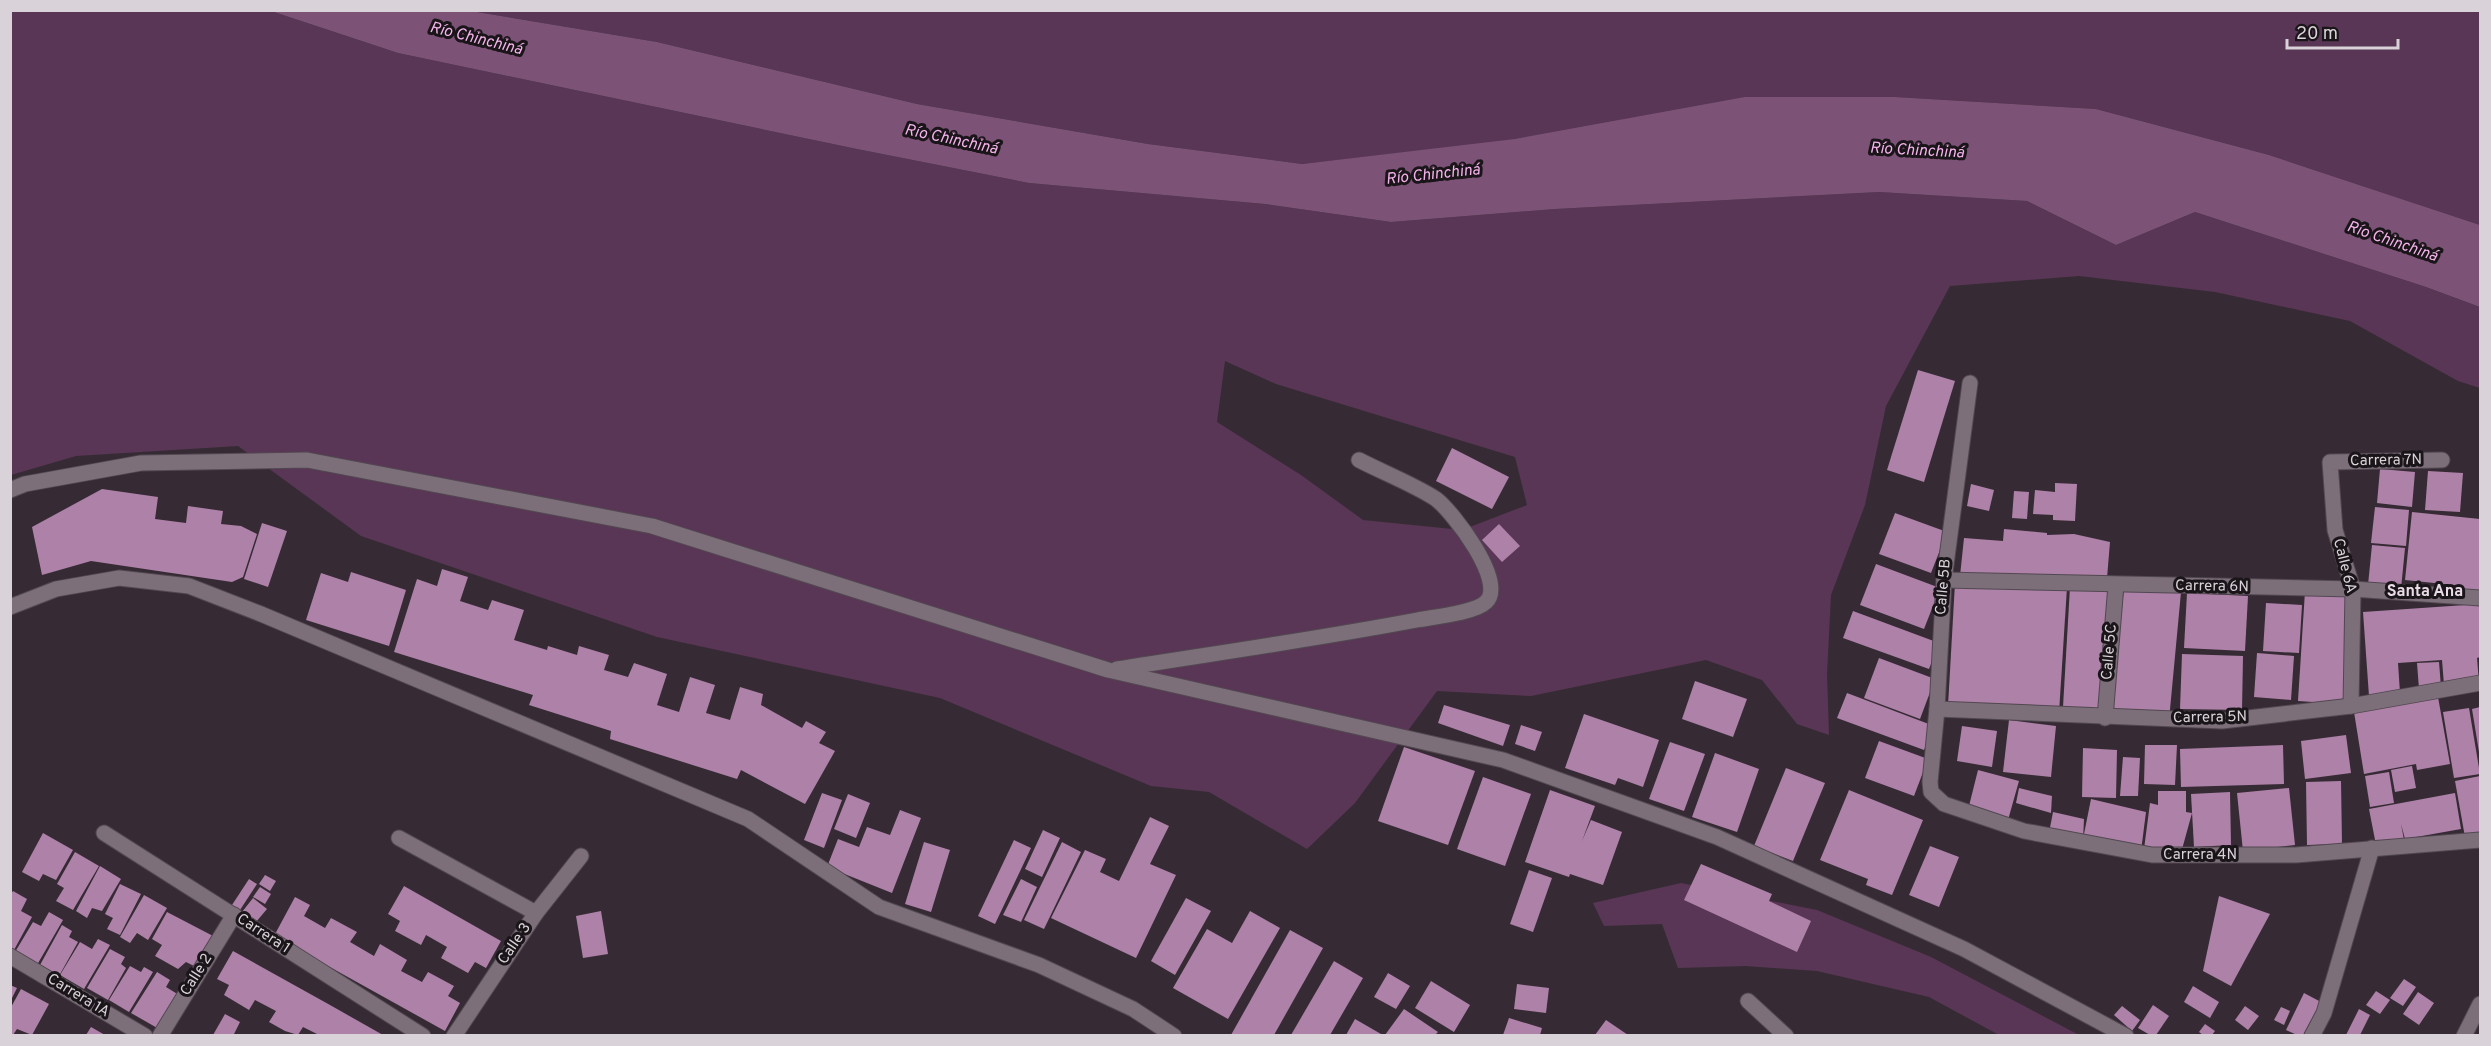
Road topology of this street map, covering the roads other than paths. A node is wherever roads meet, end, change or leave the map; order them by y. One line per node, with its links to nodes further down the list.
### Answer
1 (1970, 383): 6 (street, Calle 5B)
2 (1359, 460): 11 (street)
3 (2442, 460): 4 (street, Carrera 7N)
4 (2330, 462): 8 (street, Calle 6A)
5 (10, 490): 11 (street)
6 (1944, 580): 7 (street, Carrera 6N); 14 (street, Calle 5B)
7 (2116, 585): 8 (street, Carrera 6N); 15 (street, Calle 5C)
8 (2353, 589): 9 (street, Carrera 6N); 13 (street, Calle 6A)
9 (2481, 598)
10 (10, 607): 31 (street)
11 (1108, 670): 33 (street)
12 (2481, 683): 13 (street, Carrera 5N)
13 (2351, 706): 15 (street, Carrera 5N)
14 (1937, 709): 15 (street, Carrera 5N); 16 (street, Calle 5B)
15 (2105, 718)
16 (1931, 792): 20 (street, Carrera 4N)
17 (104, 833): 23 (street, Carrera 1)
18 (399, 838): 22 (street)
19 (2481, 840): 20 (street, Carrera 4N)
20 (2372, 848): 34 (street)
21 (581, 856): 22 (street, Calle 3)
22 (536, 913): 30 (street, Calle 3)
23 (234, 915): 28 (street, Calle 2); 29 (street, Carrera 1)
24 (10, 956): 27 (street, Carrera 1A)
25 (1748, 1001): 32 (street)
26 (2481, 1004): 35 (street)
27 (144, 1035)
28 (160, 1035)
29 (423, 1035)
30 (454, 1035)
31 (1174, 1035)
32 (1786, 1035)
33 (2126, 1035)
34 (2312, 1035)
35 (2464, 1035)

